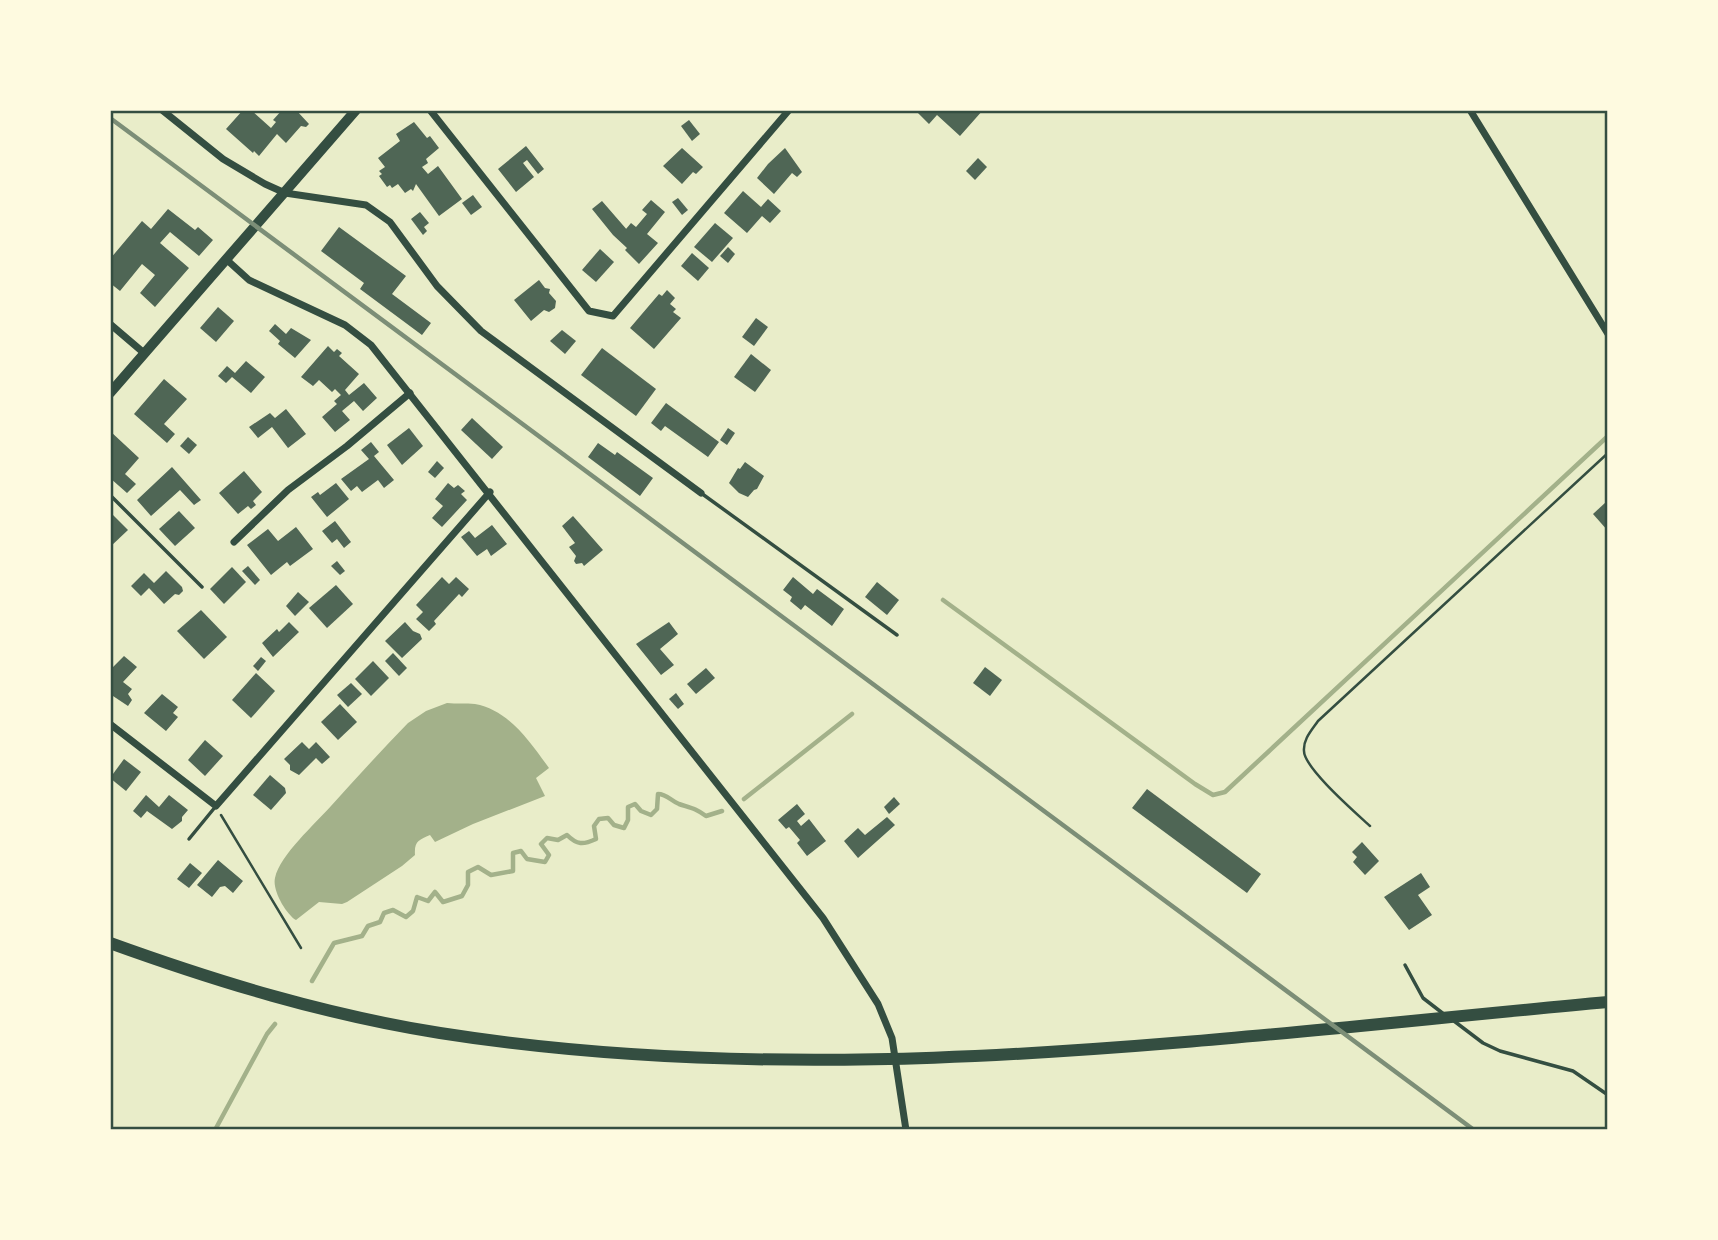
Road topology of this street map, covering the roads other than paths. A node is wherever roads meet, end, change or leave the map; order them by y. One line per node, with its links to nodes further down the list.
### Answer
1 (162, 110): 6 (street)
2 (356, 110): 6 (main road)
3 (430, 110): 4 (street)
4 (789, 110)
5 (1469, 110): 9 (street)
6 (285, 192): 7 (main road); 14 (street)
7 (227, 260): 10 (main road); 12 (street)
8 (110, 324): 10 (street)
9 (1608, 334)
10 (144, 353): 11 (main road)
11 (110, 393)
12 (410, 393): 13 (street); 16 (street)
13 (490, 492): 20 (street); 26 (street)
14 (702, 493): 18 (lane)
15 (110, 495): 17 (lane)
16 (234, 542)
17 (202, 587)
18 (897, 635)
19 (110, 724): 20 (street)
20 (216, 806): 21 (lane)
21 (188, 839)
22 (110, 943): 24 (main road)
23 (1405, 965): 25 (lane)
24 (1608, 1002)
25 (1608, 1095)
26 (906, 1130)

